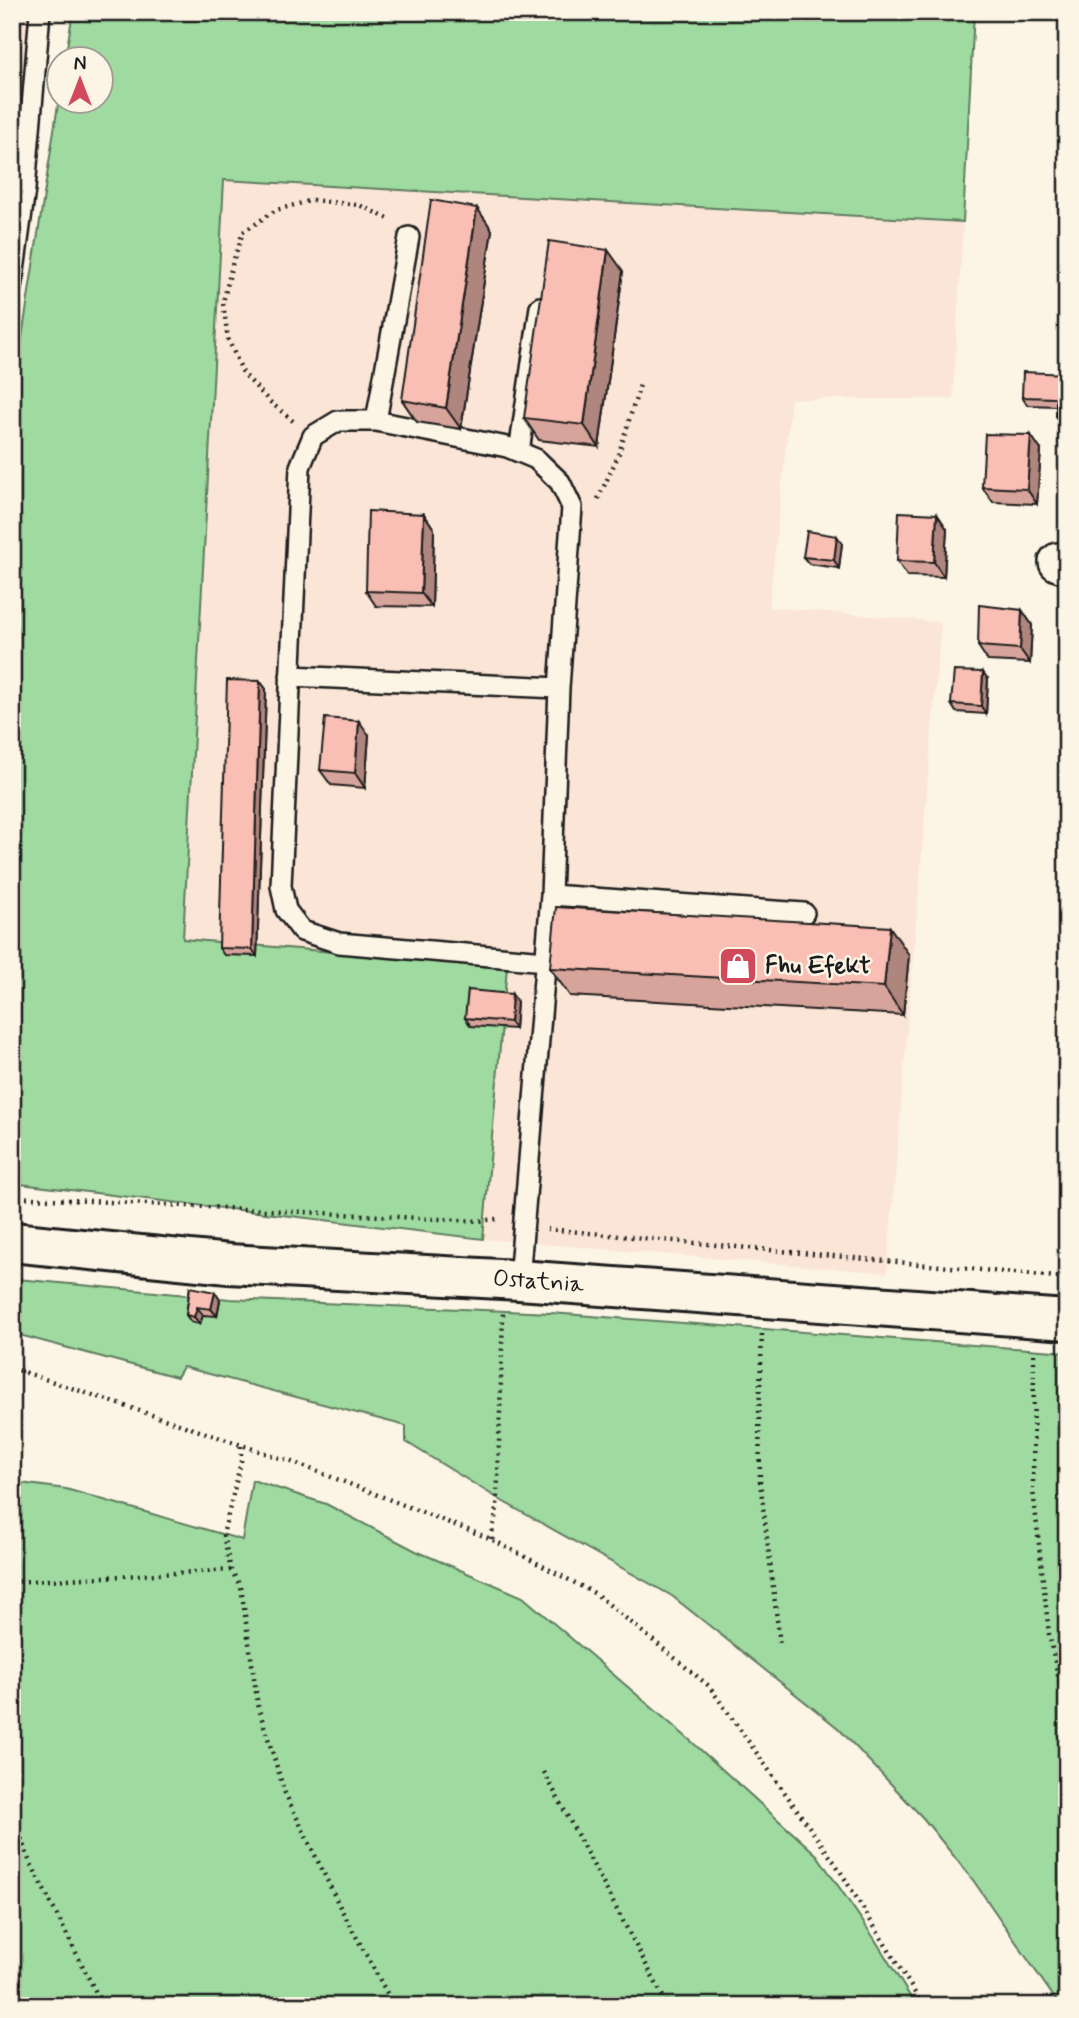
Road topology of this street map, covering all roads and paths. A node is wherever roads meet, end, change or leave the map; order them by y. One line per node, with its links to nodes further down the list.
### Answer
1 (40, 12): 3 (lane)
2 (409, 237): 6 (lane); 7 (path)
3 (12, 286)
4 (540, 307): 8 (lane)
5 (640, 385): 9 (path)
6 (376, 421): 7 (lane); 8 (lane)
7 (313, 436): 10 (lane)
8 (519, 452): 11 (lane)
9 (596, 503)
10 (290, 676): 11 (lane); 14 (lane)
11 (559, 688): 12 (lane)
12 (551, 895): 13 (lane); 14 (lane)
13 (804, 913)
14 (545, 961): 16 (lane)
15 (12, 1242): 16 (street, Ostatnia)
16 (511, 1295): 17 (street, Ostatnia); 22 (path)
17 (1067, 1320)
18 (762, 1328): 25 (path)
19 (1034, 1342): 26 (path)
20 (12, 1368): 21 (path)
21 (241, 1446): 22 (path); 23 (path)
22 (491, 1539): 32 (path)
23 (231, 1570): 24 (path); 30 (path)
24 (12, 1582)
25 (780, 1644)
26 (1067, 1718)
27 (544, 1772): 31 (path)
28 (12, 1812): 29 (path)
29 (103, 2006)
30 (394, 2006)
31 (668, 2006)
32 (923, 2006)

